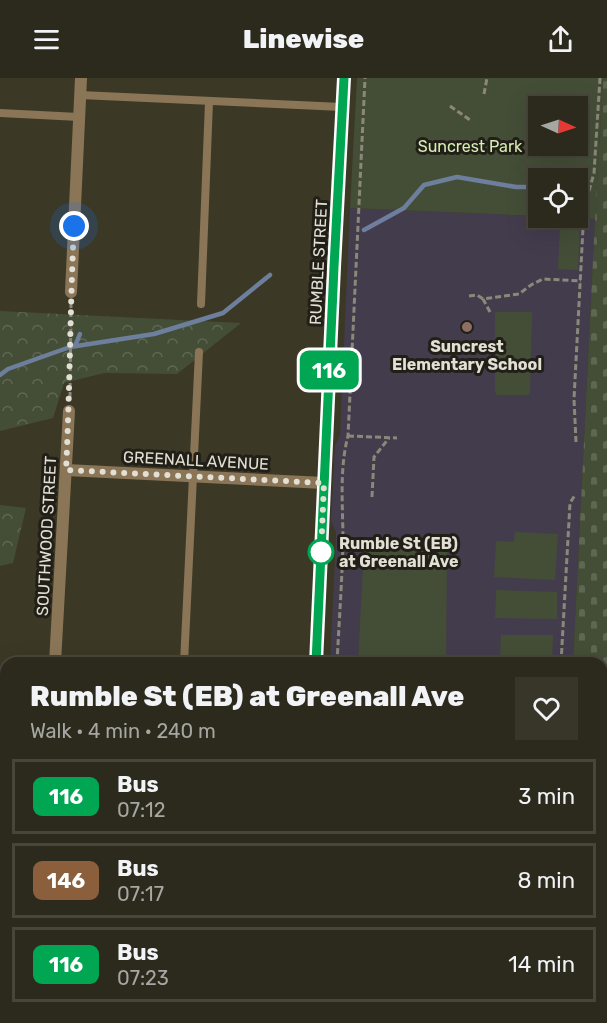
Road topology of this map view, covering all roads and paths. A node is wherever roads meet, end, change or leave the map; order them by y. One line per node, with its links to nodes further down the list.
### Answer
1 (81, 78): 7 (street)
2 (344, 78): 9 (street, RUMBLE STREET)
3 (365, 78): 22 (path)
4 (487, 78): 6 (path)
5 (600, 78): 14 (path)
6 (484, 94)
7 (80, 95): 8 (lane); 12 (street)
8 (209, 102): 9 (lane); 18 (lane)
9 (342, 106): 28 (street, RUMBLE STREET)
10 (450, 106): 13 (path)
11 (0, 113): 12 (lane)
12 (79, 117): 15 (street)
13 (470, 120)
14 (581, 281): 17 (path); 25 (path)
15 (71, 292): 21 (path)
16 (469, 296): 17 (path)
17 (483, 299): 19 (path)
18 (201, 304)
19 (490, 312)
20 (199, 352): 27 (lane)
21 (69, 411): 26 (street, SOUTHWOOD STREET)
22 (348, 435): 23 (path); 34 (path)
23 (389, 438): 24 (path); 30 (path)
24 (397, 438)
25 (576, 442)
26 (66, 470): 27 (street, GREENALL AVENUE); 31 (street, SOUTHWOOD STREET)
27 (193, 476): 28 (street, GREENALL AVENUE); 32 (lane)
28 (324, 483): 33 (street, RUMBLE STREET)
29 (575, 495): 35 (path)
30 (372, 497)
31 (55, 657)
32 (184, 657)
33 (316, 657)
34 (337, 657)
35 (561, 657)

